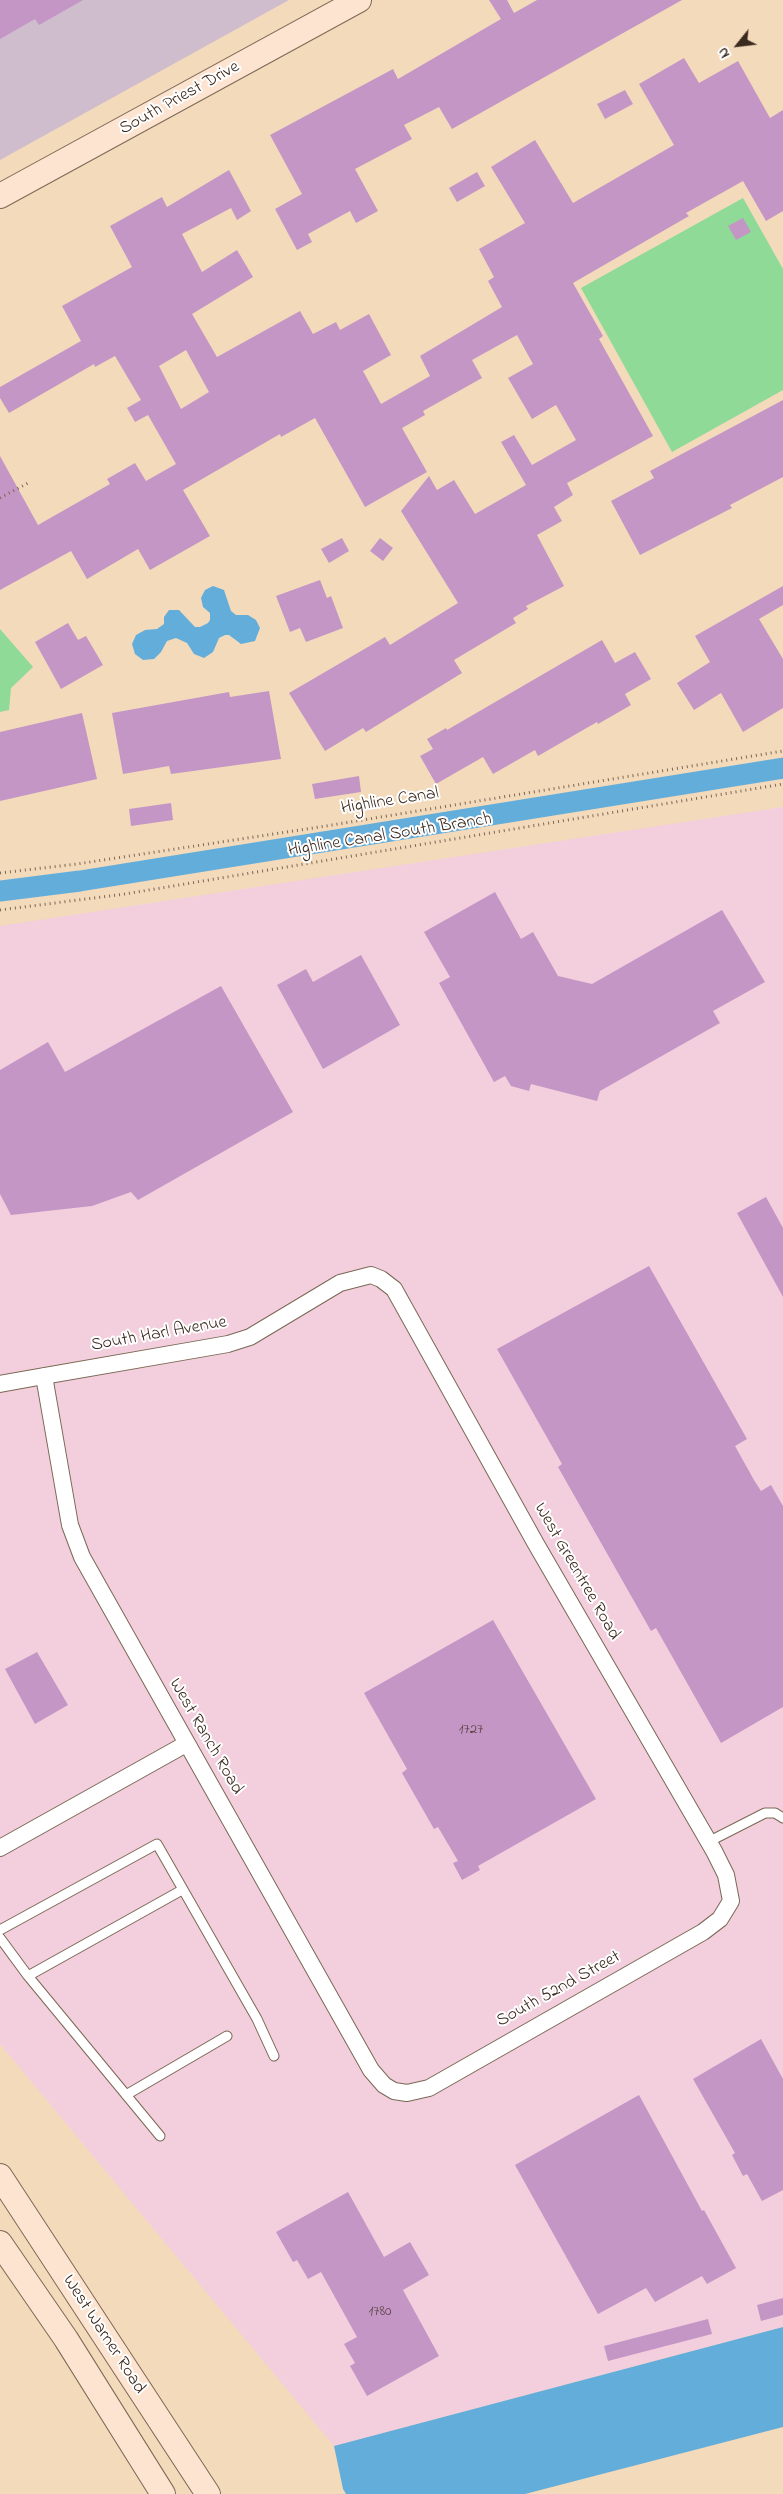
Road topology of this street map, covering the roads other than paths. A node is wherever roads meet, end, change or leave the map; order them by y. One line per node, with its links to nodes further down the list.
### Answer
1 (359, 0): 2 (main road, South Priest Drive)
2 (0, 196)
3 (371, 1275): 4 (street, South Harl Avenue); 8 (street, West Greentree Road)
4 (44, 1376): 5 (street, South Harl Avenue); 6 (street, West Ranch Road)
5 (0, 1384)
6 (186, 1744): 9 (street); 17 (street, West Ranch Road)
7 (783, 1818): 8 (lane)
8 (708, 1842): 11 (street, West Greentree Road)
9 (0, 1848)
10 (182, 1890): 12 (lane); 14 (lane); 16 (lane)
11 (731, 1901): 17 (street, South 52nd Street)
12 (0, 1930)
13 (0, 1938): 14 (lane)
14 (28, 1976): 18 (lane)
15 (227, 2036): 18 (lane)
16 (274, 2056)
17 (394, 2090)
18 (126, 2095): 19 (lane)
19 (160, 2136)
20 (0, 2177): 23 (main road, West Warner Road)
21 (0, 2243): 22 (main road, West Warner Road)
22 (163, 2494)
23 (208, 2494)

